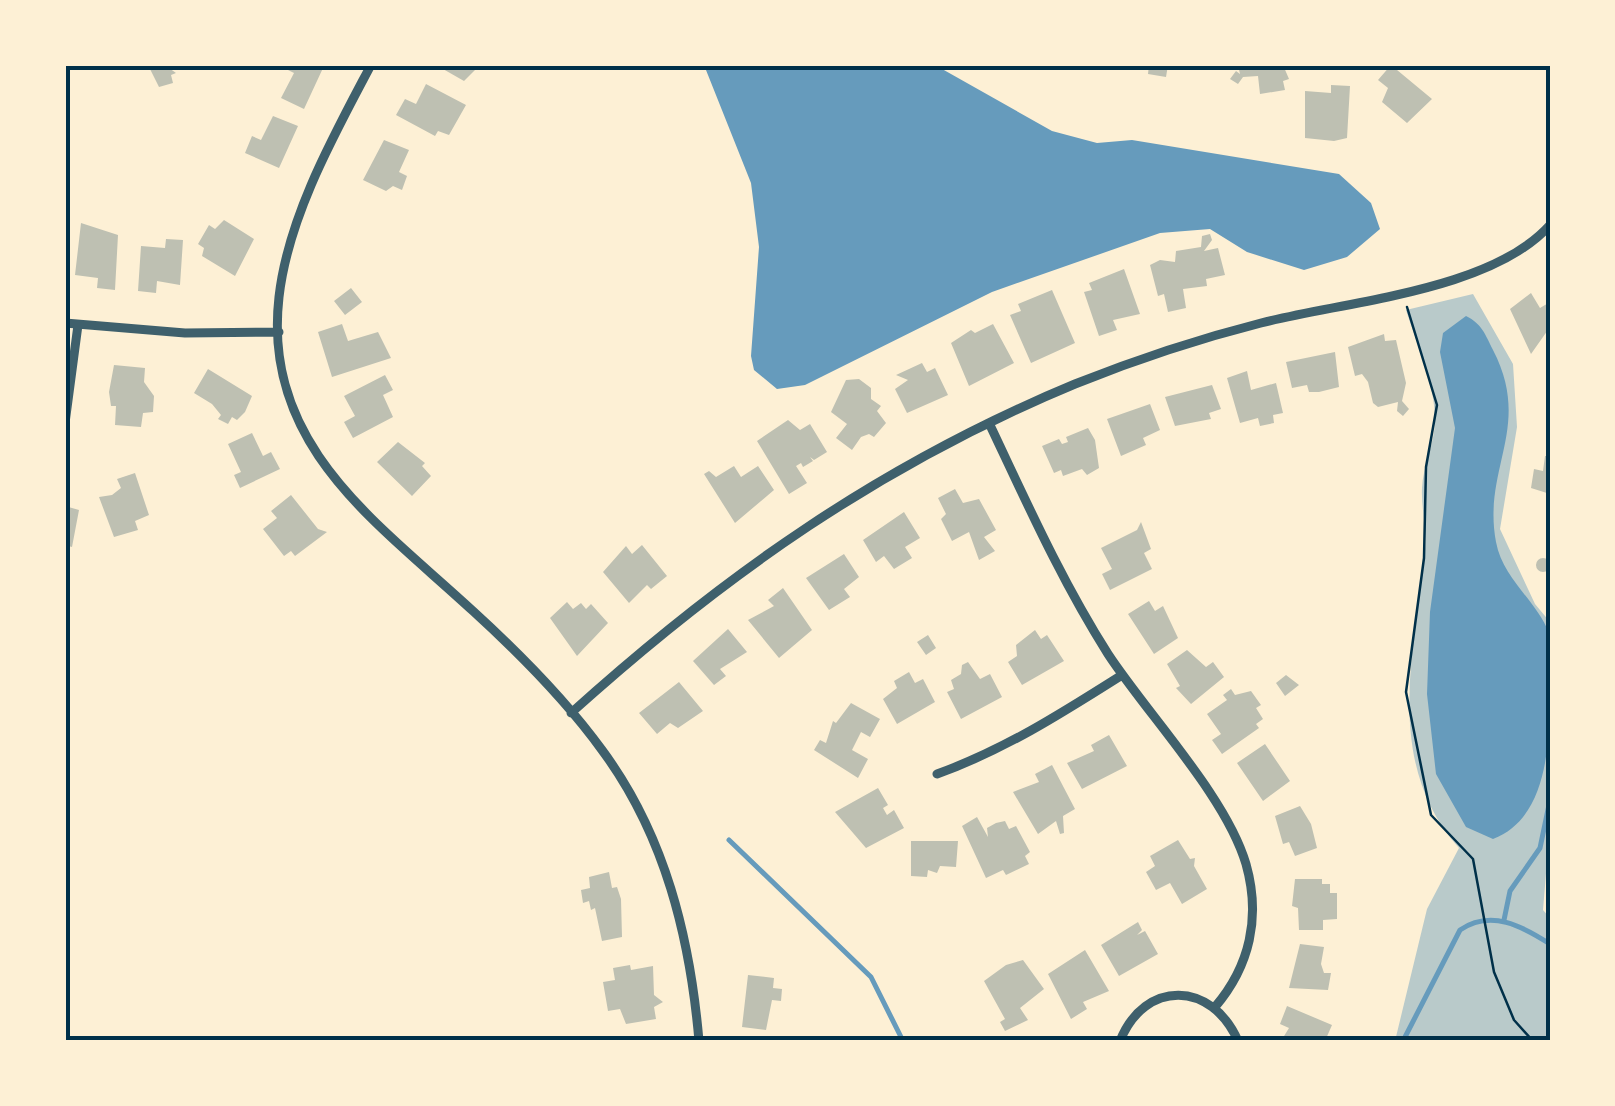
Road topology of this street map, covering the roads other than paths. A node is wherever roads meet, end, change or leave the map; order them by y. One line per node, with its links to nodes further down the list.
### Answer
1 (371, 65): 5 (street)
2 (1550, 225): 7 (street)
3 (65, 323): 4 (street)
4 (78, 325): 5 (street); 6 (street)
5 (279, 332): 9 (street)
6 (65, 423)
7 (988, 423): 8 (street); 9 (street)
8 (1122, 675): 10 (street); 11 (street)
9 (571, 713): 12 (street)
10 (937, 774)
11 (1215, 1006): 13 (street); 14 (street)
12 (699, 1041)
13 (1120, 1041)
14 (1238, 1041)

